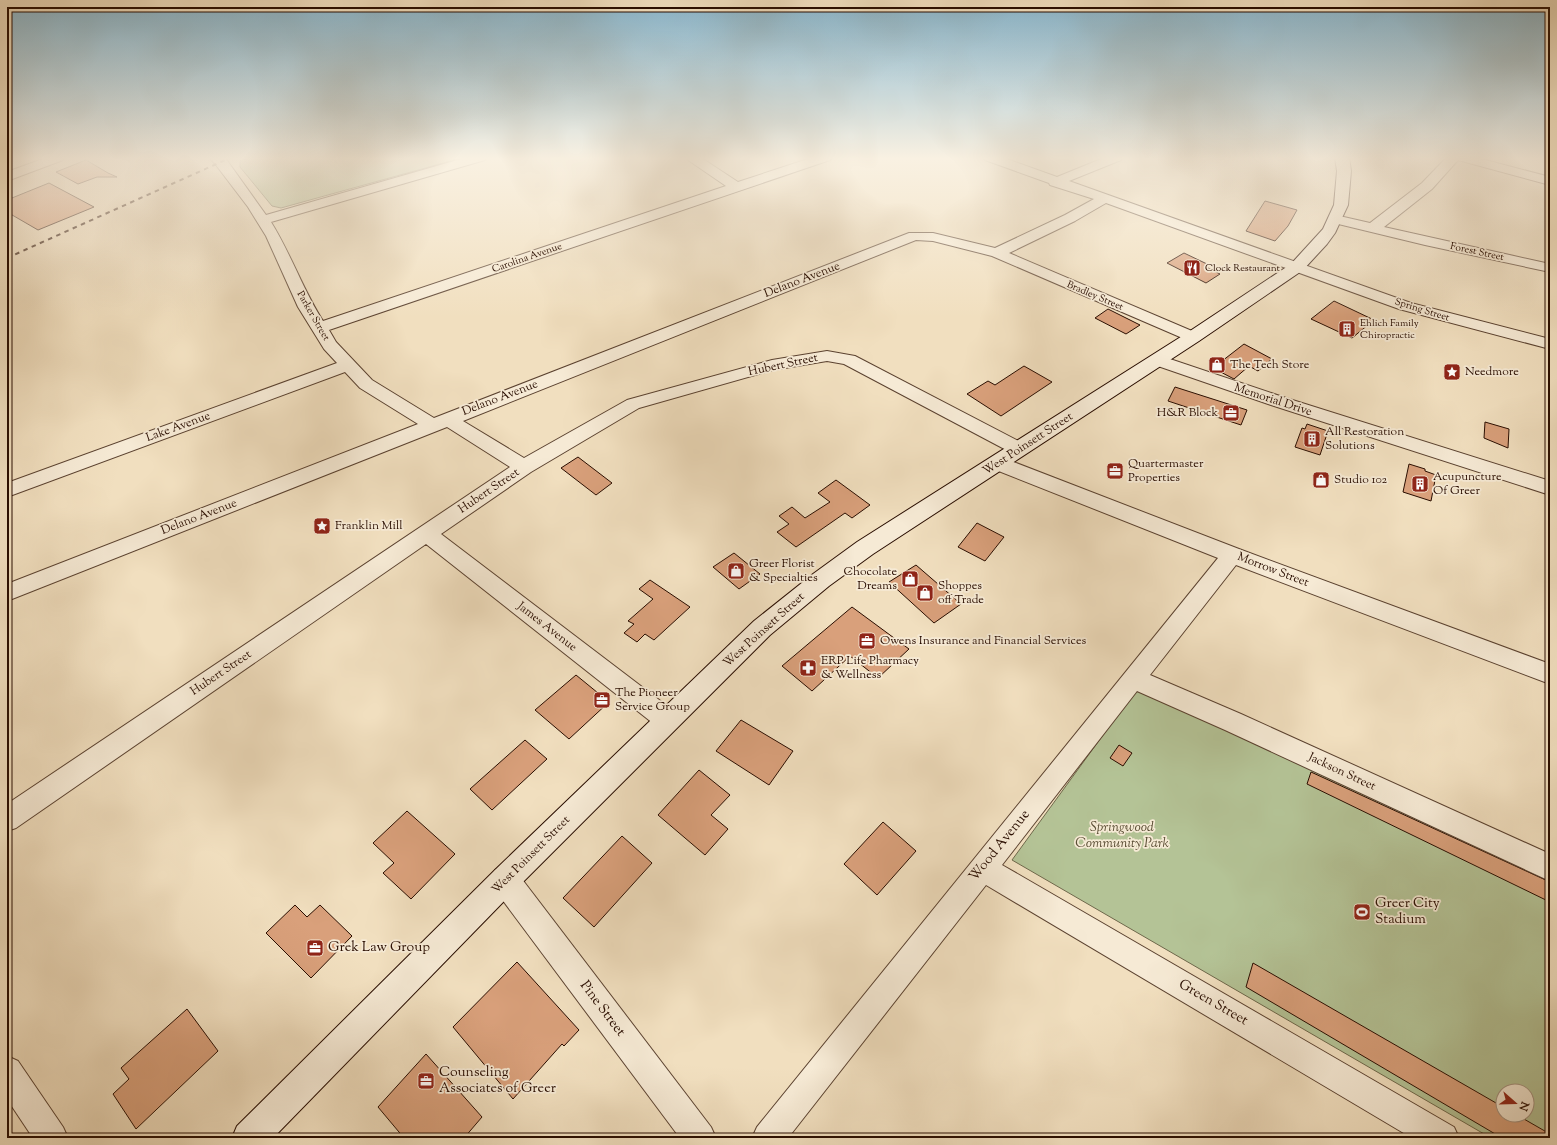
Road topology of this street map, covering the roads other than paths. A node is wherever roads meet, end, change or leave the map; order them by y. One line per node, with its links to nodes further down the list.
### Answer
1 (256, 210): 9 (street, Parker Street)
2 (296, 210): 9 (street)
3 (667, 210): 14 (street, Carolina Avenue)
4 (1084, 210): 11 (street)
5 (1136, 210): 12 (street, Spring Street)
6 (1338, 210): 8 (main road, West Poinsett Street)
7 (1396, 210): 10 (street)
8 (1335, 219): 10 (street, Forest Street); 12 (main road, West Poinsett Street)
9 (263, 220): 14 (street, Parker Street)
10 (1373, 228): 13 (street, Forest Street)
11 (997, 253): 15 (street, Bradley Street); 19 (street, Delano Avenue)
12 (1297, 267): 15 (main road, West Poinsett Street); 16 (street, Spring Street)
13 (1550, 268)
14 (319, 328): 18 (street, Parker Street)
15 (1193, 337): 17 (main road, West Poinsett Street)
16 (1550, 344)
17 (1158, 360): 20 (main road, West Poinsett Street); 23 (street, Memorial Drive)
18 (348, 365): 19 (street, Parker Street); 24 (street, Lake Avenue)
19 (440, 422): 22 (street, Parker Street); 27 (street, Delano Avenue)
20 (1019, 449): 21 (main road, West Poinsett Street); 22 (street, Hubert Street)
21 (998, 463): 26 (street, Morrow Street); 30 (main road, West Poinsett Street)
22 (524, 467): 25 (street, Hubert Street)
23 (1550, 488)
24 (7, 490)
25 (426, 533): 30 (street, James Avenue); 31 (street, Hubert Street)
26 (1232, 555): 28 (street, Morrow Street); 29 (street, Wood Avenue)
27 (7, 593)
28 (1550, 674)
29 (1134, 679): 32 (street, Jackson Street); 33 (street, Wood Avenue)
30 (667, 720): 34 (main road, West Poinsett Street)
31 (7, 819)
32 (1550, 868)
33 (982, 869): 39 (street, Wood Avenue); 40 (street, Green Street)
34 (505, 880): 37 (main road, West Poinsett Street); 38 (street, Pine Street)
35 (7, 1072): 36 (street)
36 (52, 1138)
37 (249, 1138)
38 (700, 1138)
39 (768, 1138)
40 (1443, 1138)

